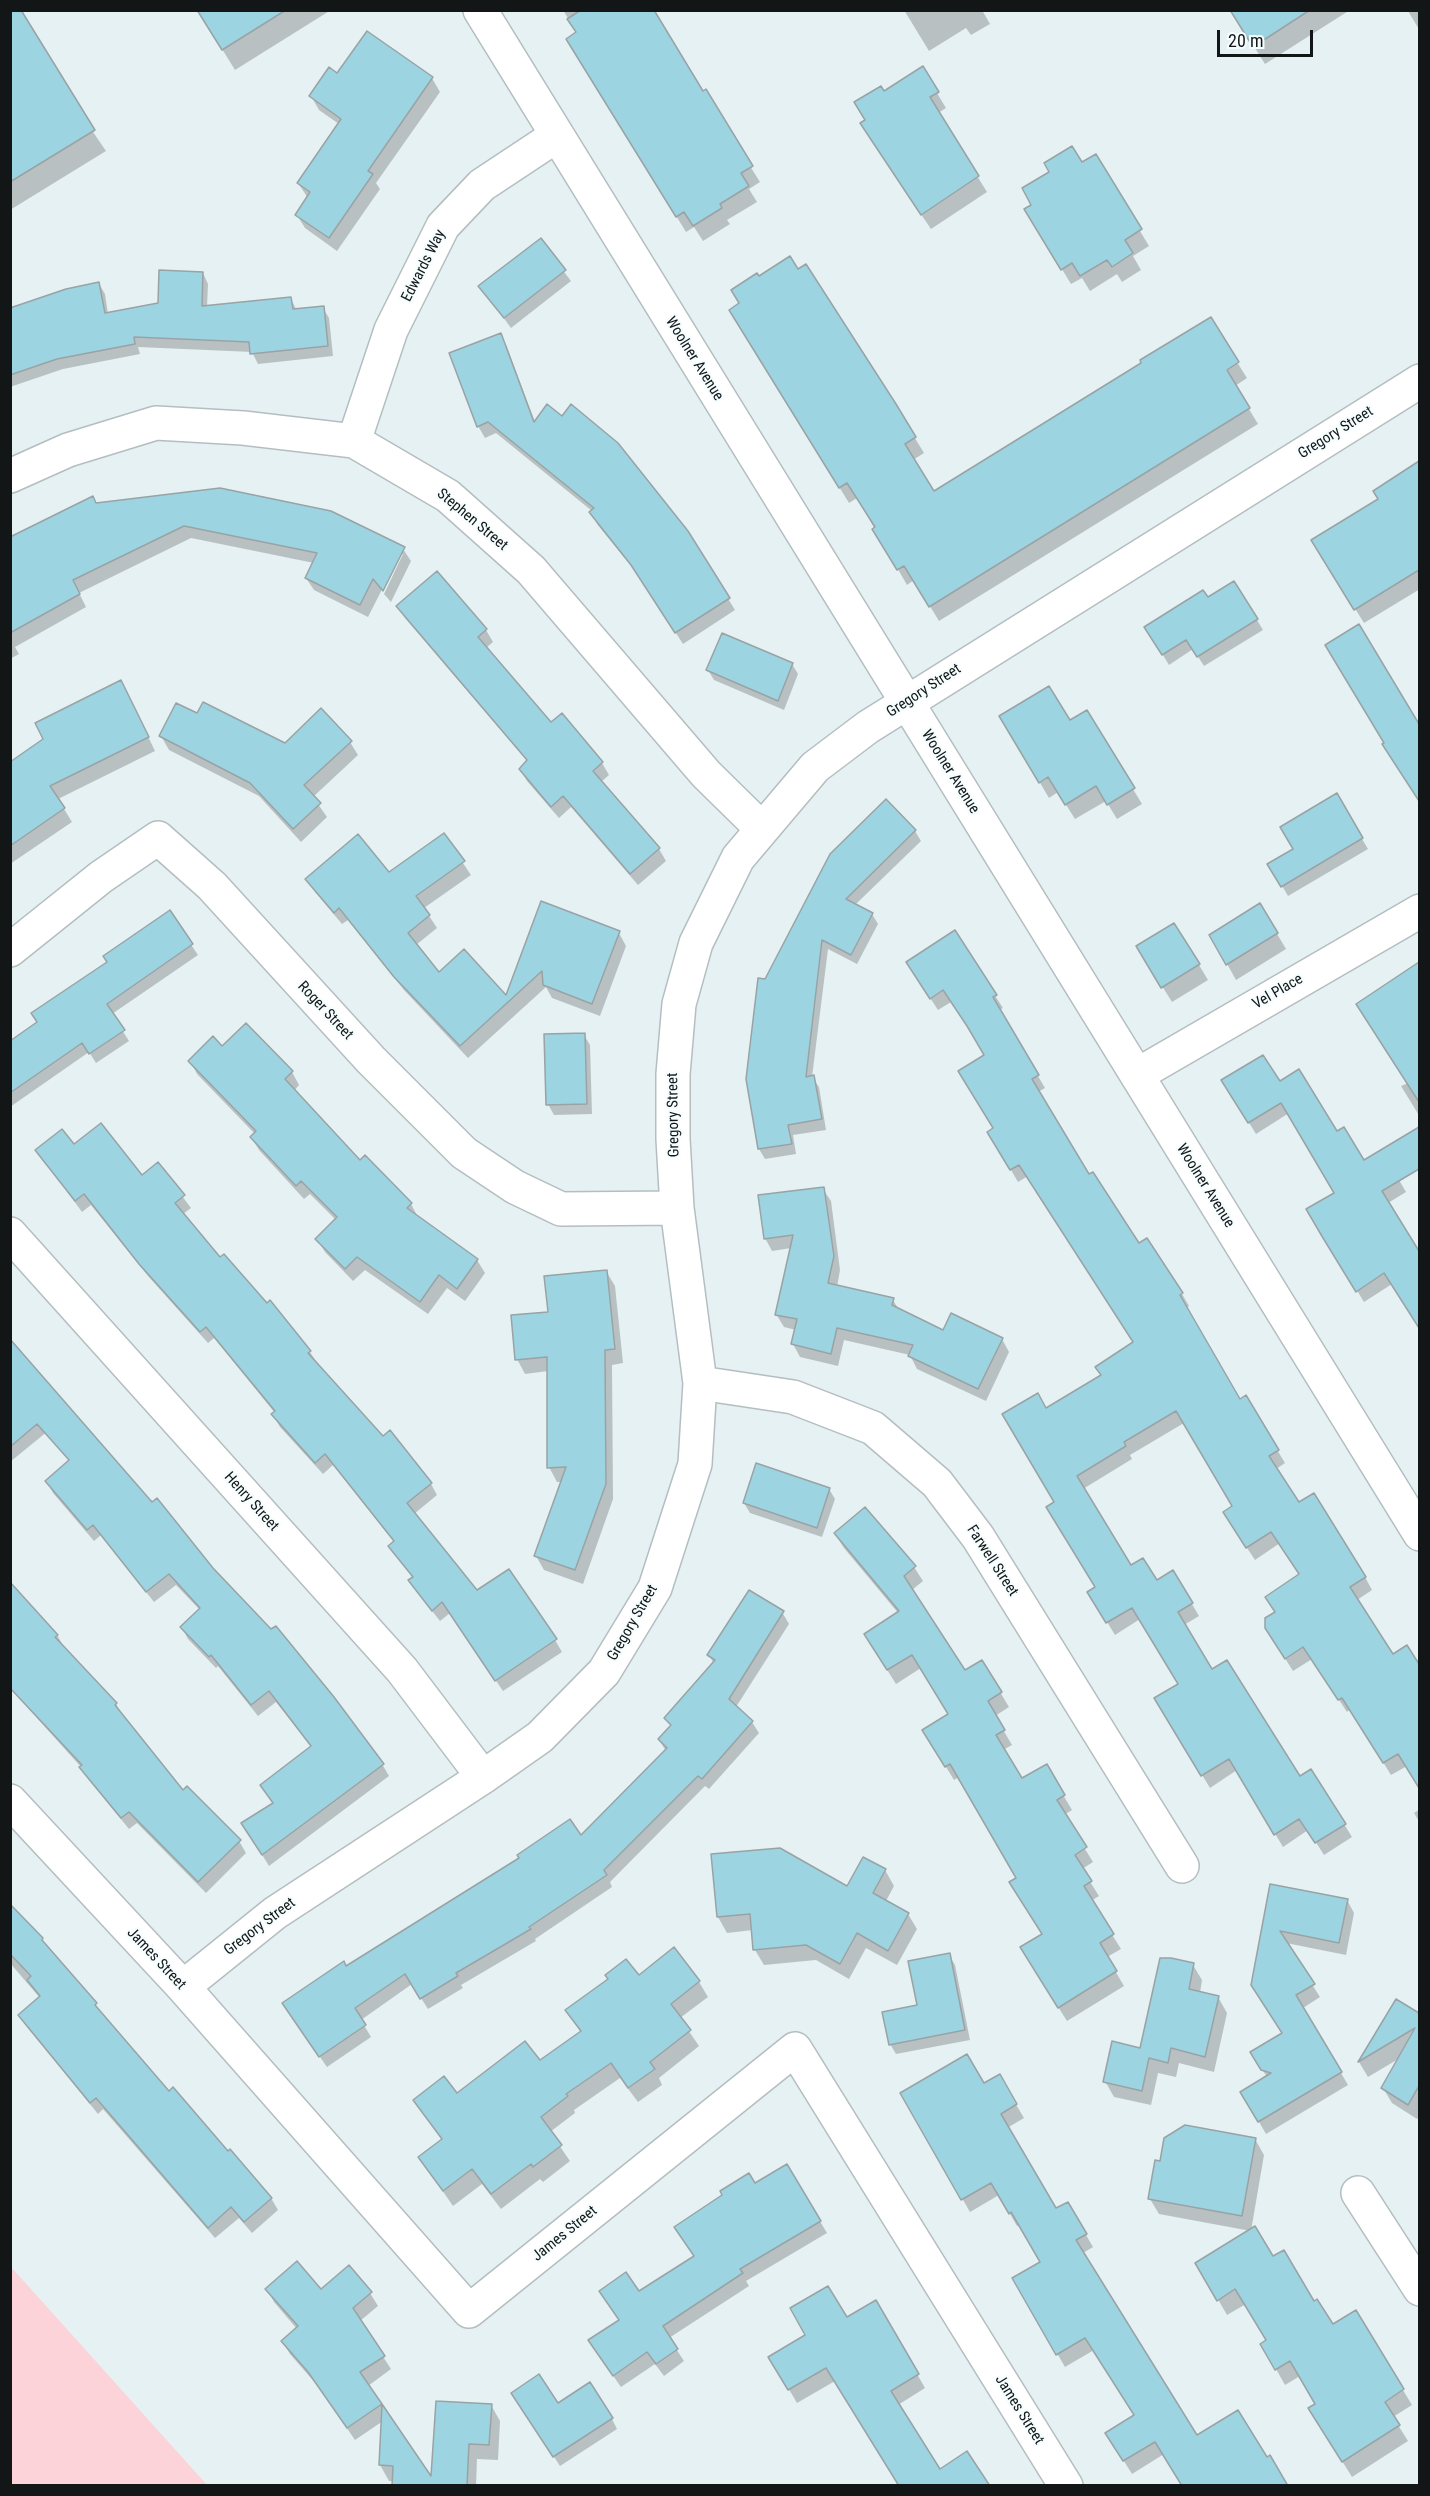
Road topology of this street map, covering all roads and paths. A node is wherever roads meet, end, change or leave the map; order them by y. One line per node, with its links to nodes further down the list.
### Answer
1 (480, 10): 2 (street, Woolner Avenue)
2 (556, 136): 4 (street, Edwards Way); 6 (street, Woolner Avenue)
3 (1419, 381): 6 (street, Gregory Street)
4 (354, 441): 5 (street, Stephen Street); 7 (street, Stephen Street)
5 (10, 476)
6 (906, 701): 7 (street, Gregory Street); 10 (street, Woolner Avenue)
7 (762, 829): 11 (street, Gregory Street)
8 (1419, 911): 10 (street, Vel Place)
9 (10, 950): 11 (street, Roger Street)
10 (1137, 1075): 14 (street, Woolner Avenue)
11 (677, 1208): 13 (street, Gregory Street)
12 (10, 1234): 15 (street, Henry Street)
13 (700, 1383): 15 (street, Gregory Street); 17 (street, Farwell Street)
14 (1419, 1534)
15 (483, 1777): 18 (street, Gregory Street)
16 (10, 1801): 18 (street, James Street)
17 (1182, 1866)
18 (183, 1987): 21 (street, James Street)
19 (1358, 2193): 20 (street)
20 (1419, 2289)
21 (1066, 2486)

